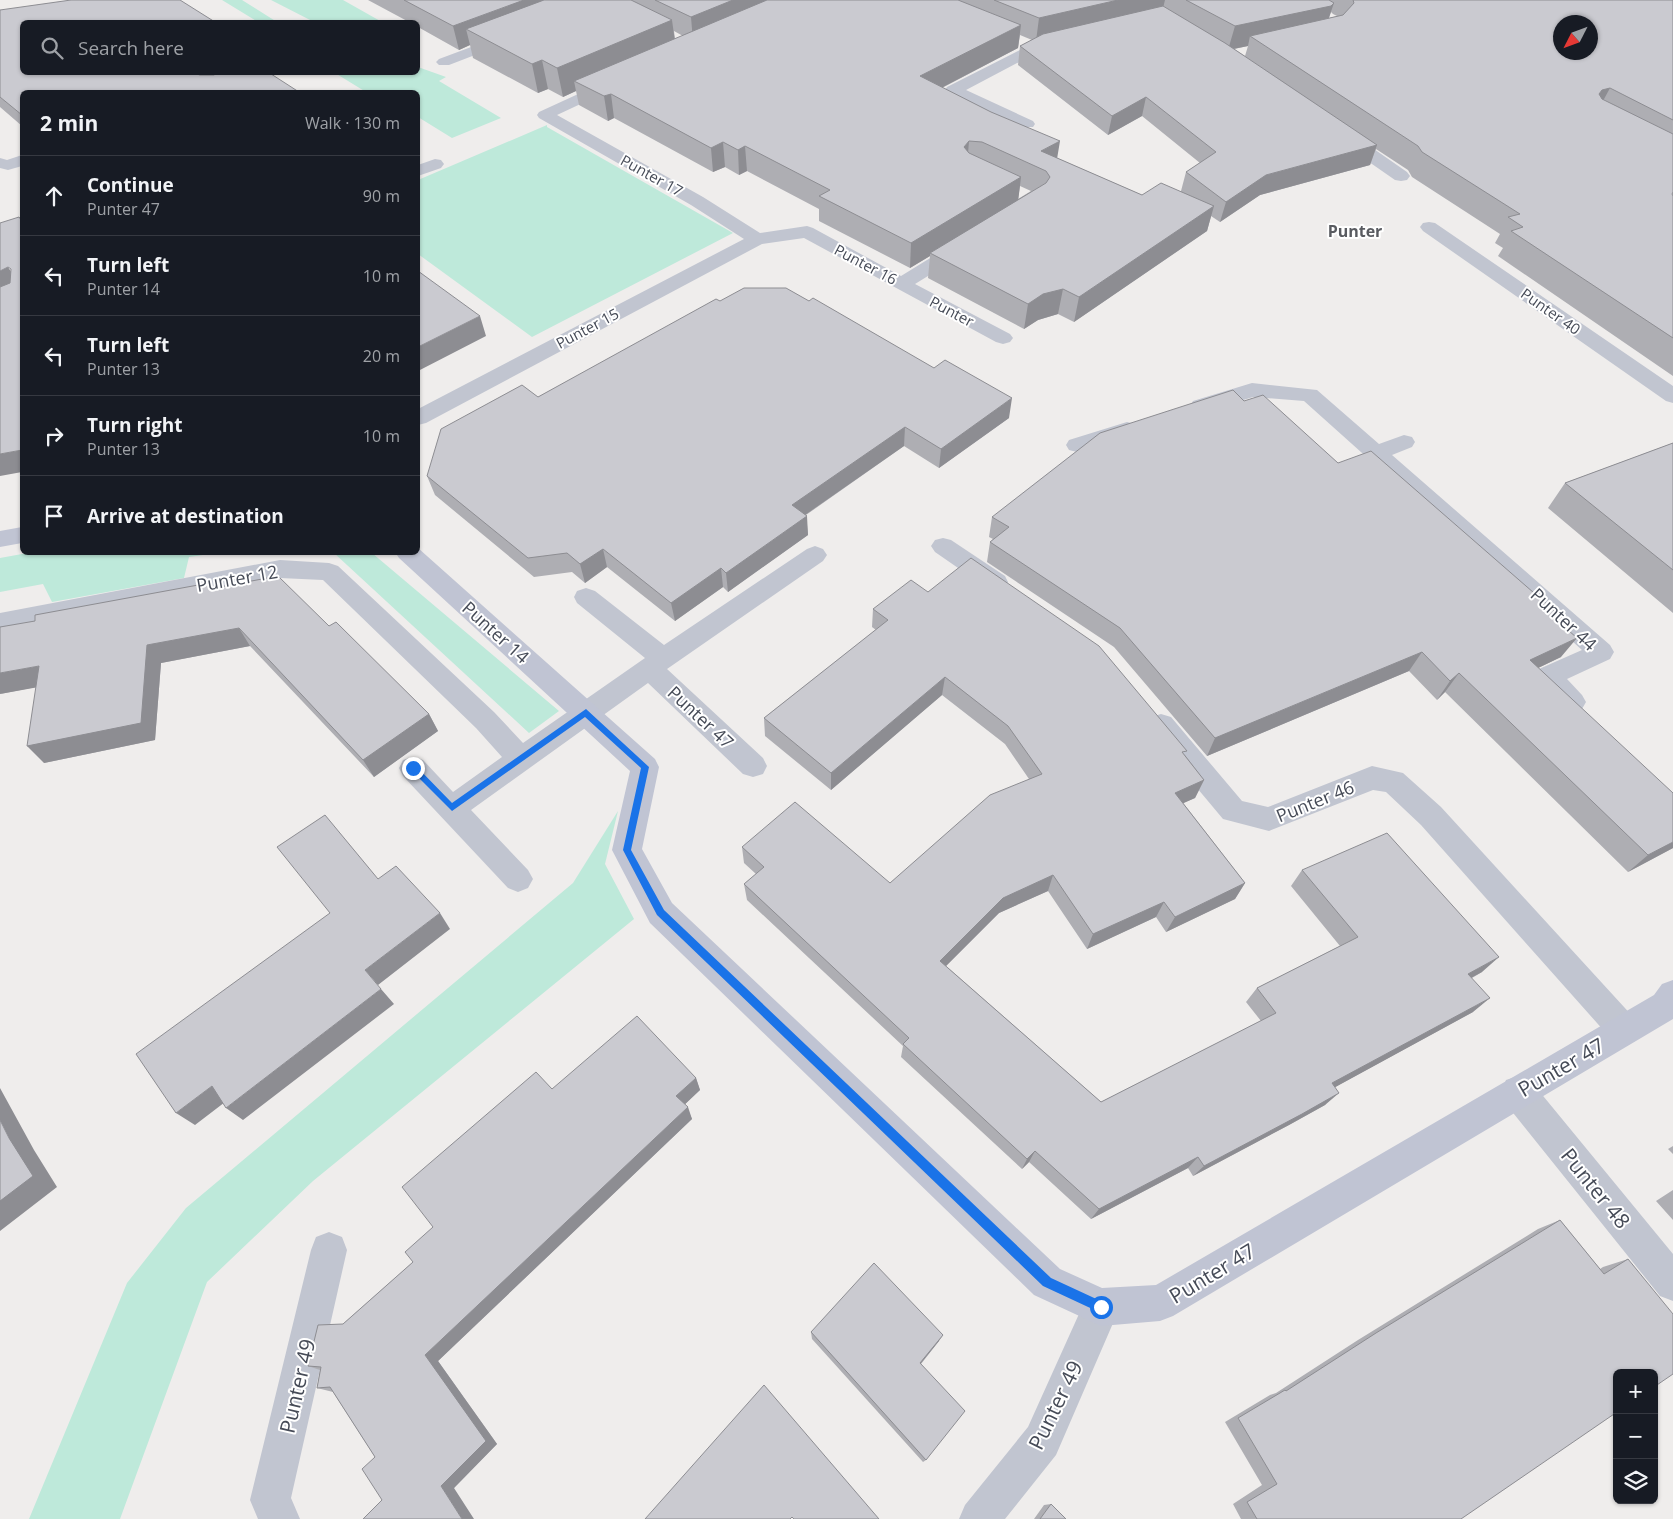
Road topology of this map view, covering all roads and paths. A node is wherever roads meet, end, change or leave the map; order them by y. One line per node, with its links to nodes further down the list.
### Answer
1 (515, 34): 5 (street)
2 (1067, 40): 4 (street)
3 (1016, 41): 4 (street)
4 (1034, 48): 7 (street)
5 (444, 62)
6 (624, 79): 15 (street, Punter 17)
7 (1027, 124)
8 (1329, 127): 13 (street)
9 (20, 161): 10 (street)
10 (0, 163)
11 (435, 164): 12 (street)
12 (420, 170)
13 (1401, 176)
14 (1429, 227): 19 (street, Punter 40)
15 (757, 238): 17 (street, Punter 16); 21 (street, Punter 15)
16 (975, 239): 17 (street, Punter 16)
17 (902, 284): 18 (street, Punter)
18 (1003, 338)
19 (1673, 396)
20 (1178, 413): 25 (street, Punter 44)
21 (420, 417)
22 (1150, 422): 24 (street)
23 (1404, 442): 25 (street)
24 (1077, 445)
25 (1376, 453): 37 (street, Punter 44)
26 (20, 535): 27 (street)
27 (0, 539)
28 (943, 546): 31 (street)
29 (815, 554): 34 (street)
30 (410, 555): 36 (street, Punter 14)
31 (1015, 596)
32 (586, 597): 34 (street)
33 (0, 622): 38 (street, Punter 12)
34 (656, 664): 36 (street); 39 (street, Punter 47)
35 (1147, 708): 45 (street, Punter 46)
36 (586, 712): 38 (street); 40 (street, Punter 14)
37 (1589, 717)
38 (521, 759): 42 (street)
39 (753, 766)
40 (645, 767): 49 (street, Punter 47)
41 (413, 768): 42 (street)
42 (452, 808): 43 (street)
43 (518, 879)
44 (1670, 1003): 45 (street, Punter 47)
45 (1624, 1030): 46 (street, Punter 47)
46 (1518, 1092): 48 (street, Punter 48); 49 (street, Punter 47)
47 (329, 1250): 50 (street, Punter 49)
48 (1673, 1283)
49 (1101, 1307): 51 (street, Punter 49)
50 (280, 1519)
51 (979, 1519)

